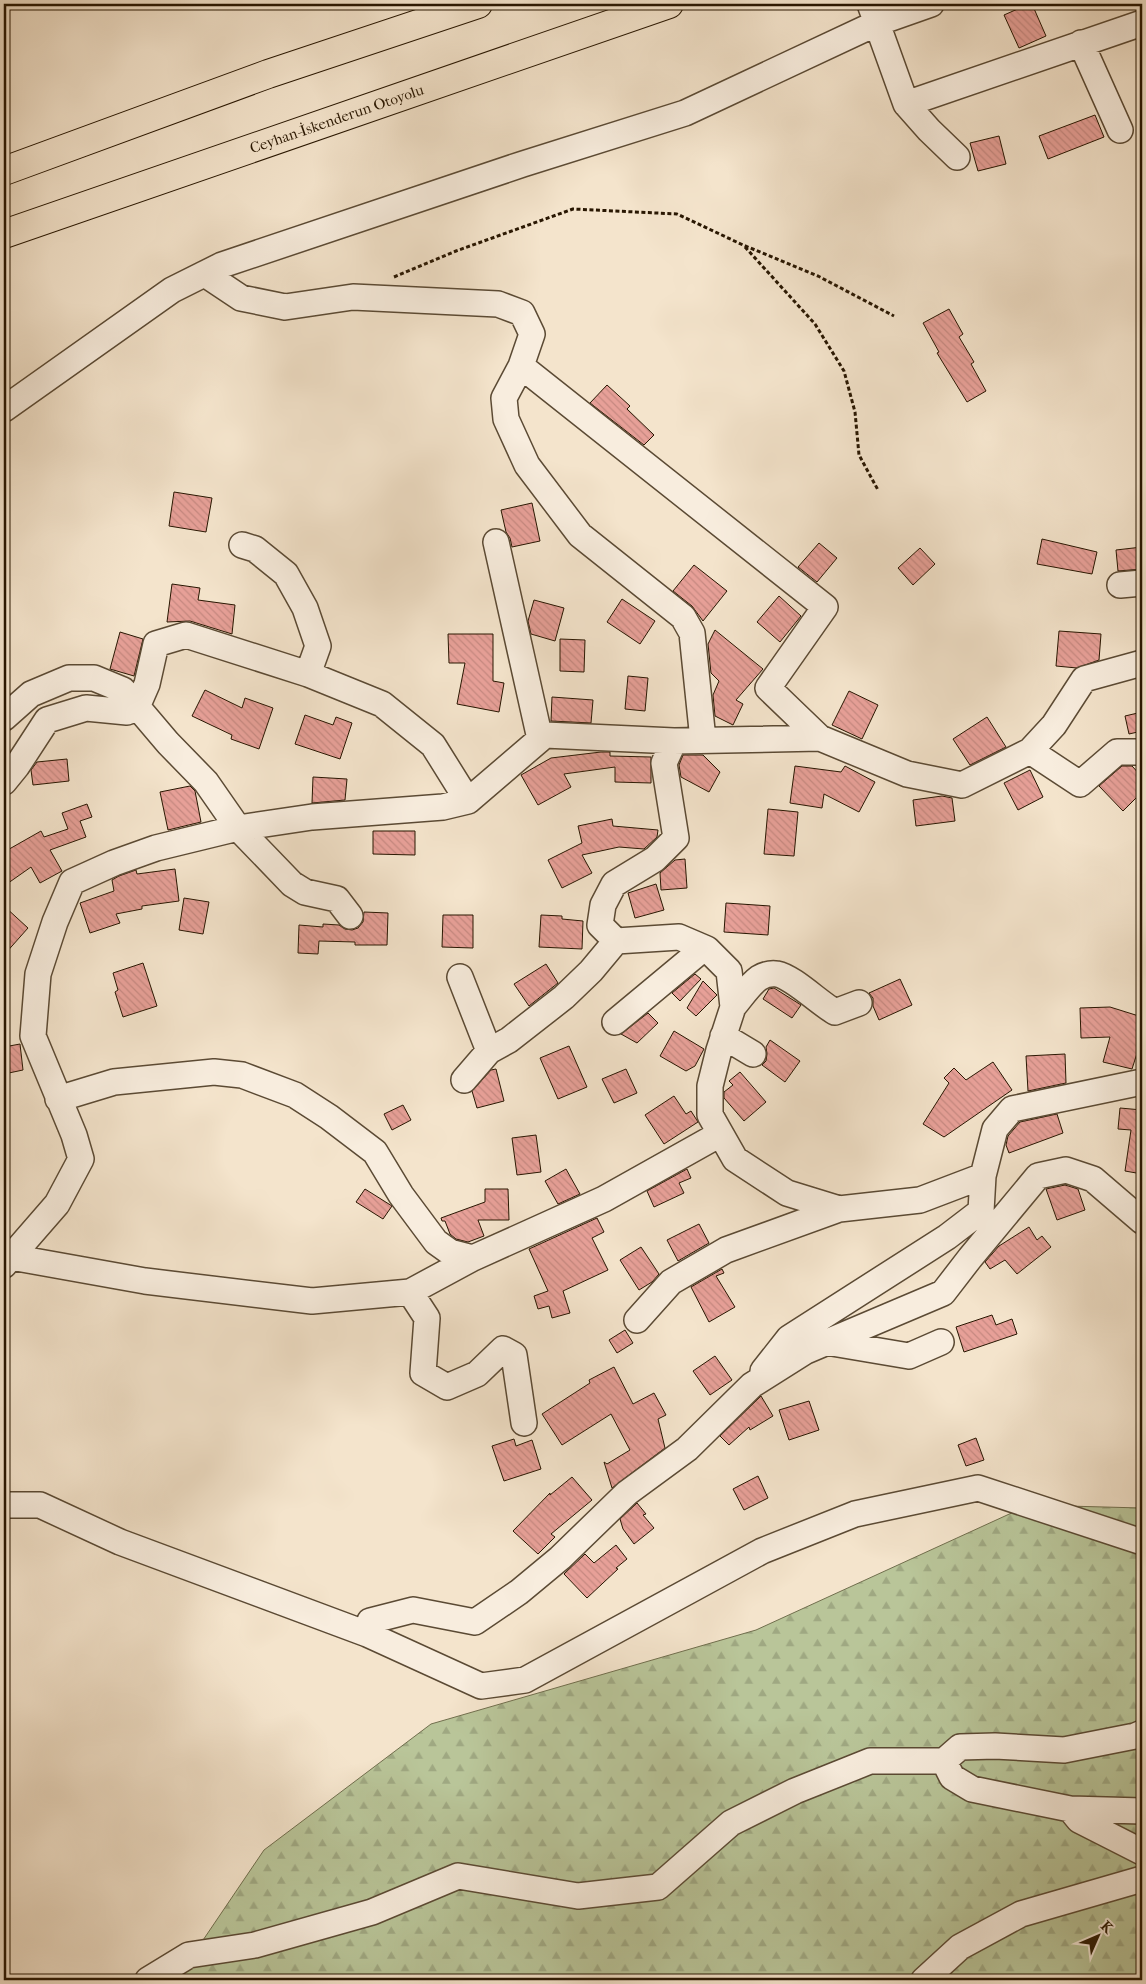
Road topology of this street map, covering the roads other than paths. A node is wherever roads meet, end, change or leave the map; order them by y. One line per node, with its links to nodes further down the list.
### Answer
1 (457, 4): 8 (highway)
2 (478, 4): 8 (highway)
3 (669, 4): 13 (highway, Ceyhan-İskenderun Otoyolu)
4 (931, 4): 5 (street)
5 (874, 14): 9 (street); 14 (street)
6 (1142, 23): 7 (street)
7 (1081, 43): 9 (street); 10 (street)
8 (325, 54): 12 (highway)
9 (906, 104): 11 (street)
10 (1120, 130)
11 (957, 157)
12 (4, 170)
13 (4, 234)
14 (205, 274): 15 (street); 16 (street)
15 (521, 366): 23 (street); 25 (street)
16 (4, 409)
17 (496, 542): 24 (street)
18 (242, 545): 20 (street)
19 (1142, 663): 27 (street)
20 (308, 674): 21 (street); 30 (street)
21 (138, 707): 22 (street); 29 (street); 31 (street)
22 (4, 718)
23 (820, 738): 25 (street); 27 (street)
24 (540, 739): 26 (street); 30 (street)
25 (703, 740): 26 (street)
26 (674, 741): 33 (street)
27 (1030, 751): 28 (street)
28 (1142, 752)
29 (4, 782)
30 (468, 801): 31 (street)
31 (238, 828): 32 (street); 44 (street)
32 (350, 916)
33 (616, 941): 34 (street); 40 (street)
34 (704, 948): 37 (street); 38 (street)
35 (460, 977): 40 (street)
36 (859, 1003): 37 (street)
37 (733, 1007): 39 (street)
38 (616, 1022)
39 (724, 1036): 41 (street); 45 (street)
40 (489, 1051): 42 (street)
41 (753, 1054)
42 (464, 1080)
43 (1142, 1082): 46 (street)
44 (58, 1099): 49 (street); 50 (street)
45 (720, 1134): 47 (street); 49 (street)
46 (983, 1176): 47 (street); 55 (street)
47 (839, 1210): 52 (street)
48 (1142, 1221): 53 (street)
49 (473, 1258): 51 (street)
50 (8, 1261): 51 (street)
51 (410, 1292): 56 (street)
52 (637, 1320)
53 (826, 1342): 54 (street); 55 (street)
54 (942, 1342)
55 (752, 1384): 59 (street)
56 (524, 1423)
57 (4, 1505): 59 (street)
58 (1142, 1542): 59 (street)
59 (367, 1634)
60 (1142, 1732): 61 (street)
61 (944, 1761): 62 (street); 66 (street)
62 (1070, 1809): 63 (street); 64 (street)
63 (1142, 1811)
64 (1142, 1852)
65 (1142, 1879): 67 (street)
66 (148, 1980)
67 (924, 1980)

